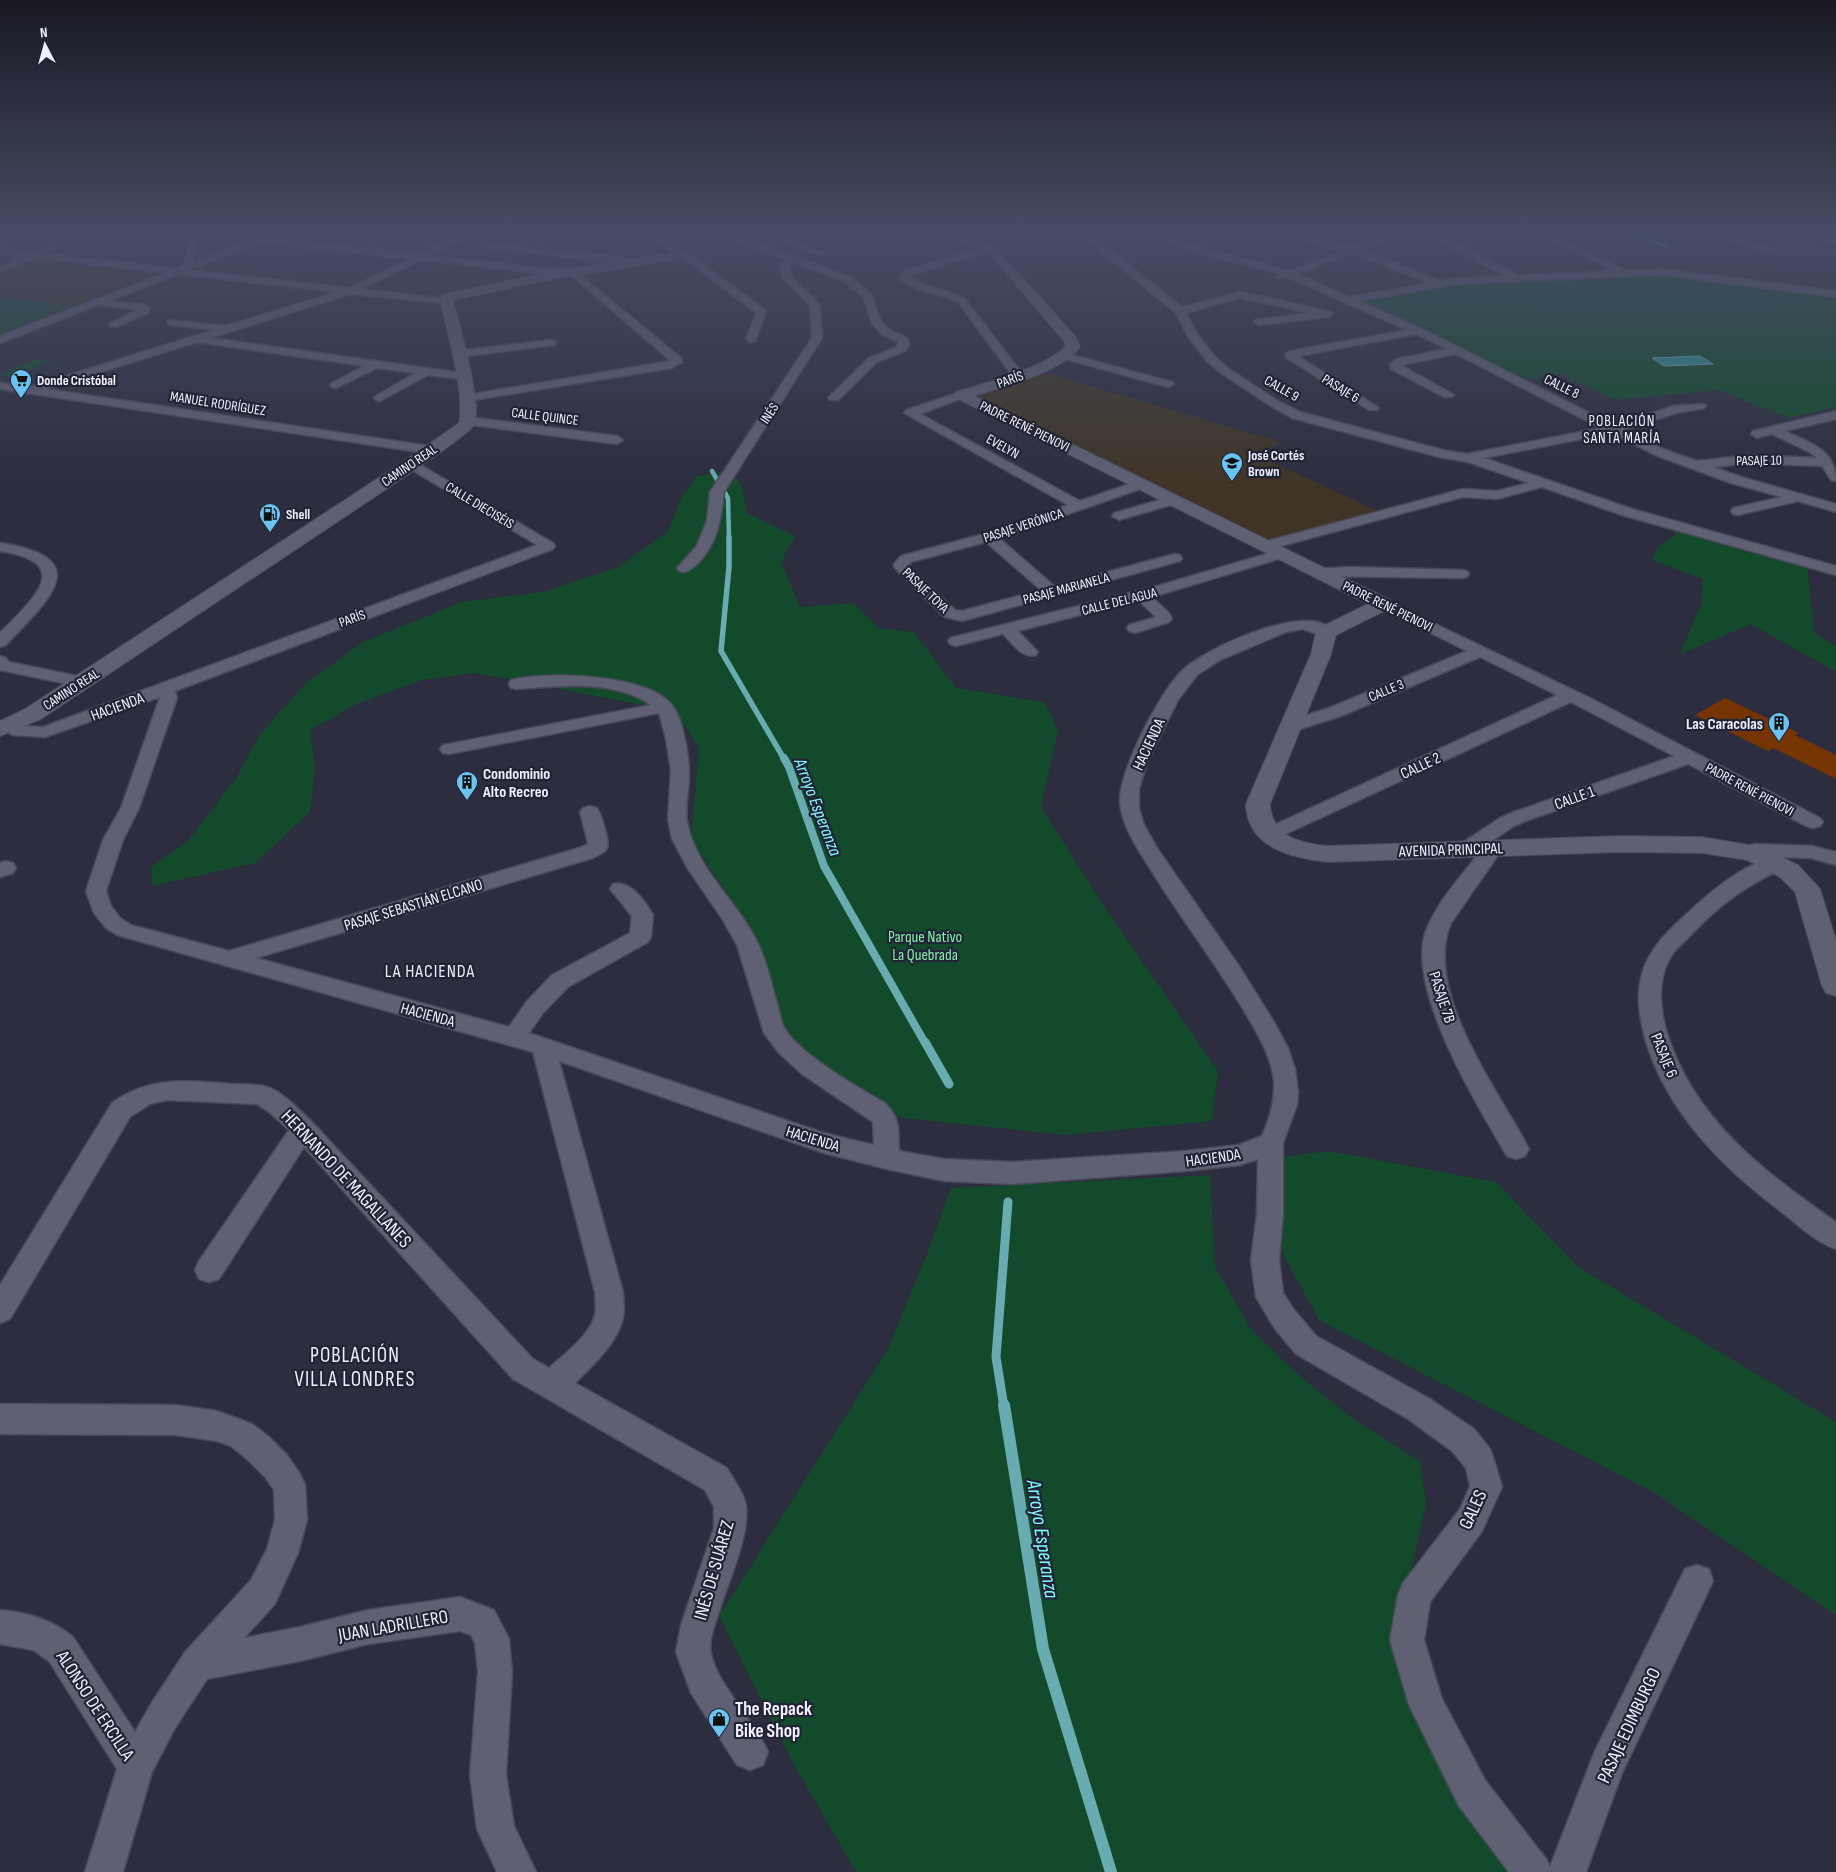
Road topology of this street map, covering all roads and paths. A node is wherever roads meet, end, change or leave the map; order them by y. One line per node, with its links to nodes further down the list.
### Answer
1 (58, 317): 20 (street)
2 (129, 317): 16 (street)
3 (269, 317): 17 (street)
4 (450, 317): 26 (street)
5 (624, 317): 38 (street)
6 (759, 317): 19 (street)
7 (815, 317): 72 (street, INÉS)
8 (875, 317): 39 (street)
9 (974, 317): 30 (street)
10 (1044, 317): 23 (street)
11 (1183, 317): 48 (street, CALLE 9)
12 (1299, 317): 15 (street)
13 (1387, 317): 18 (street, CALLE 8)
14 (172, 322): 17 (street)
15 (1259, 322)
16 (114, 324)
17 (229, 329): 21 (street)
18 (1418, 331): 24 (street, CALLE 8); 25 (street)
19 (752, 339)
20 (0, 340)
21 (196, 340): 27 (street); 34 (street)
22 (551, 343): 26 (street)
23 (1069, 350): 30 (street, PARÍS); 31 (street)
24 (1456, 350): 36 (street); 46 (street, CALLE 8)
25 (1295, 352): 41 (street, PASAJE 6)
26 (458, 354): 29 (street)
27 (374, 365): 28 (street); 32 (street)
28 (424, 372): 29 (street); 37 (street)
29 (462, 376): 38 (street)
30 (1018, 376): 35 (street, PARÍS)
31 (1168, 384)
32 (336, 385)
33 (0, 386): 34 (street, MANUEL RODRÍGUEZ)
34 (32, 390): 51 (street, MANUEL RODRÍGUEZ)
35 (961, 395): 42 (street, PARÍS); 58 (street, PADRE RENÉ PIENOVI)
36 (1448, 395)
37 (380, 398)
38 (467, 398): 45 (street)
39 (834, 398)
40 (1700, 406): 46 (street, CALLE 9)
41 (1373, 408)
42 (910, 413): 61 (street, EVELYN)
43 (1836, 415): 47 (street)
44 (1363, 416): 48 (street)
45 (468, 421): 50 (street, CALLE QUINCE); 51 (street, CAMINO REAL)
46 (1614, 429): 52 (street, CALLE 9); 55 (street, CALLE 8)
47 (1772, 430): 49 (street); 53 (street)
48 (1352, 431): 52 (street, CALLE 9)
49 (1757, 434)
50 (617, 440)
51 (432, 450): 54 (street, CAMINO REAL)
52 (1468, 458): 57 (street, CALLE 9)
53 (1826, 462): 55 (street, PASAJE 10); 56 (street)
54 (412, 464): 66 (street, CALLE DIECISÉIS); 88 (street, CAMINO REAL)
55 (1693, 466): 59 (street, CALLE 8)
56 (1836, 477)
57 (1543, 483): 67 (street); 73 (street, CALLE 9)
58 (1141, 484): 60 (street, PADRE RENÉ PIENOVI); 61 (street, PASAJE VERÓNICA)
59 (1795, 498): 62 (street, CALLE 8); 63 (street)
60 (1173, 500): 64 (street); 67 (street, PADRE RENÉ PIENOVI)
61 (1080, 506): 65 (street, PASAJE VERÓNICA)
62 (1836, 508)
63 (1738, 512)
64 (1119, 516)
65 (989, 537): 71 (street, PASAJE VERÓNICA); 76 (street)
66 (548, 546): 90 (street, PARÍS)
67 (1265, 546): 69 (street, PADRE RENÉ PIENOVI)
68 (0, 547): 84 (street)
69 (1280, 554): 74 (street, PADRE RENÉ PIENOVI); 77 (street, CALLE DEL AGUA)
70 (1175, 558): 76 (street, PASAJE MARIANELA)
71 (903, 562): 79 (street, PASAJE TOYA)
72 (684, 568)
73 (1836, 571)
74 (1320, 572): 75 (street); 78 (street, PADRE RENÉ PIENOVI)
75 (1462, 574)
76 (1051, 591): 79 (street, PASAJE MARIANELA)
77 (1141, 595): 80 (street); 81 (street, CALLE DEL AGUA)
78 (1383, 604): 82 (street); 86 (street, PADRE RENÉ PIENOVI)
79 (956, 616)
80 (1135, 628)
81 (1007, 629): 83 (street, CALLE DEL AGUA); 85 (street)
82 (1326, 632): 93 (street); 111 (street, HACIENDA)
83 (956, 641)
84 (0, 642)
85 (1030, 652)
86 (1479, 652): 91 (street, PADRE RENÉ PIENOVI); 93 (street, CALLE 3)
87 (0, 661): 88 (street)
88 (82, 682): 94 (street, CAMINO REAL)
89 (517, 684): 92 (street)
90 (156, 692): 94 (street, HACIENDA); 106 (street, HACIENDA)
91 (1570, 696): 96 (street, PADRE RENÉ PIENOVI); 99 (street, CALLE 2)
92 (665, 707): 95 (street); 113 (street)
93 (1291, 726): 99 (street)
94 (5, 728)
95 (449, 749)
96 (1689, 757): 98 (street, PADRE RENÉ PIENOVI); 101 (street, CALLE 1)
97 (590, 812): 106 (street, PASAJE SEBASTIÁN ELCANO)
98 (1812, 822)
99 (1270, 834): 101 (street, AVENIDA PRINCIPAL)
100 (1494, 848): 101 (street, AVENIDA PRINCIPAL); 102 (street, AVENIDA PRINCIPAL); 112 (street, PASAJE 7B)
101 (1466, 849)
102 (1739, 850): 103 (street); 104 (street, AVENIDA PRINCIPAL)
103 (1836, 859)
104 (1776, 863): 107 (street, AVENIDA PRINCIPAL); 114 (street, PASAJE 6)
105 (620, 889): 108 (street)
106 (227, 959): 108 (street, HACIENDA)
107 (1836, 986)
108 (514, 1037): 109 (street, HACIENDA)
109 (543, 1047): 113 (street, HACIENDA); 118 (street)
110 (303, 1129): 115 (street); 116 (street, HERNANDO DE MAGALLANES); 117 (street, HERNANDO DE MAGALLANES)
111 (1271, 1142): 113 (street, HACIENDA); 127 (street, GALES)
112 (1516, 1149)
113 (887, 1159)
114 (1836, 1237)
115 (208, 1270)
116 (0, 1310)
117 (523, 1369): 118 (street, INÉS DE SUÁREZ)
118 (552, 1385): 123 (street, INÉS DE SUÁREZ)
119 (0, 1419): 122 (street)
120 (1697, 1581): 128 (street, PASAJE EDIMBURGO)
121 (0, 1627): 124 (street, ALONSO DE ERCILLA)
122 (196, 1664): 124 (street); 126 (street, JUAN LADRILLERO)
123 (750, 1752)
124 (136, 1766): 125 (street)
125 (104, 1872)
126 (517, 1872)
127 (1533, 1872)
128 (1567, 1872)

